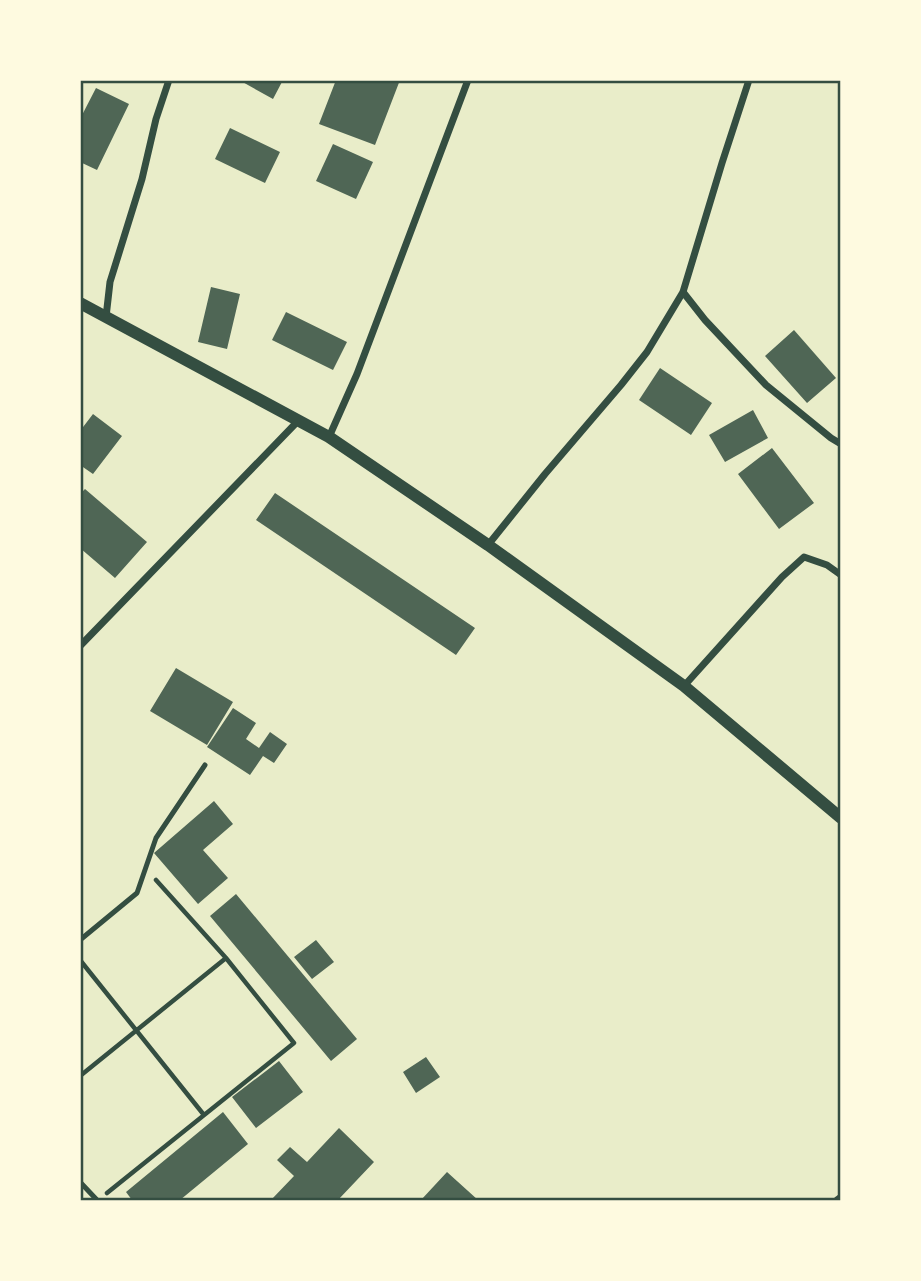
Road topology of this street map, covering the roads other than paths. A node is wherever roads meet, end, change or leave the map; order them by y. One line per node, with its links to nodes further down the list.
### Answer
1 (169, 80): 6 (street)
2 (468, 80): 8 (street)
3 (749, 80): 4 (street)
4 (683, 292): 9 (street); 10 (street)
5 (80, 303): 6 (street)
6 (106, 317): 7 (street)
7 (298, 421): 8 (street); 12 (street)
8 (329, 437): 10 (street)
9 (841, 444)
10 (488, 545): 13 (street)
11 (841, 575): 13 (street)
12 (80, 646)
13 (684, 686): 15 (street)
14 (205, 765): 16 (lane)
15 (841, 818)
16 (80, 940)
17 (80, 1182): 18 (lane)
18 (98, 1200)

